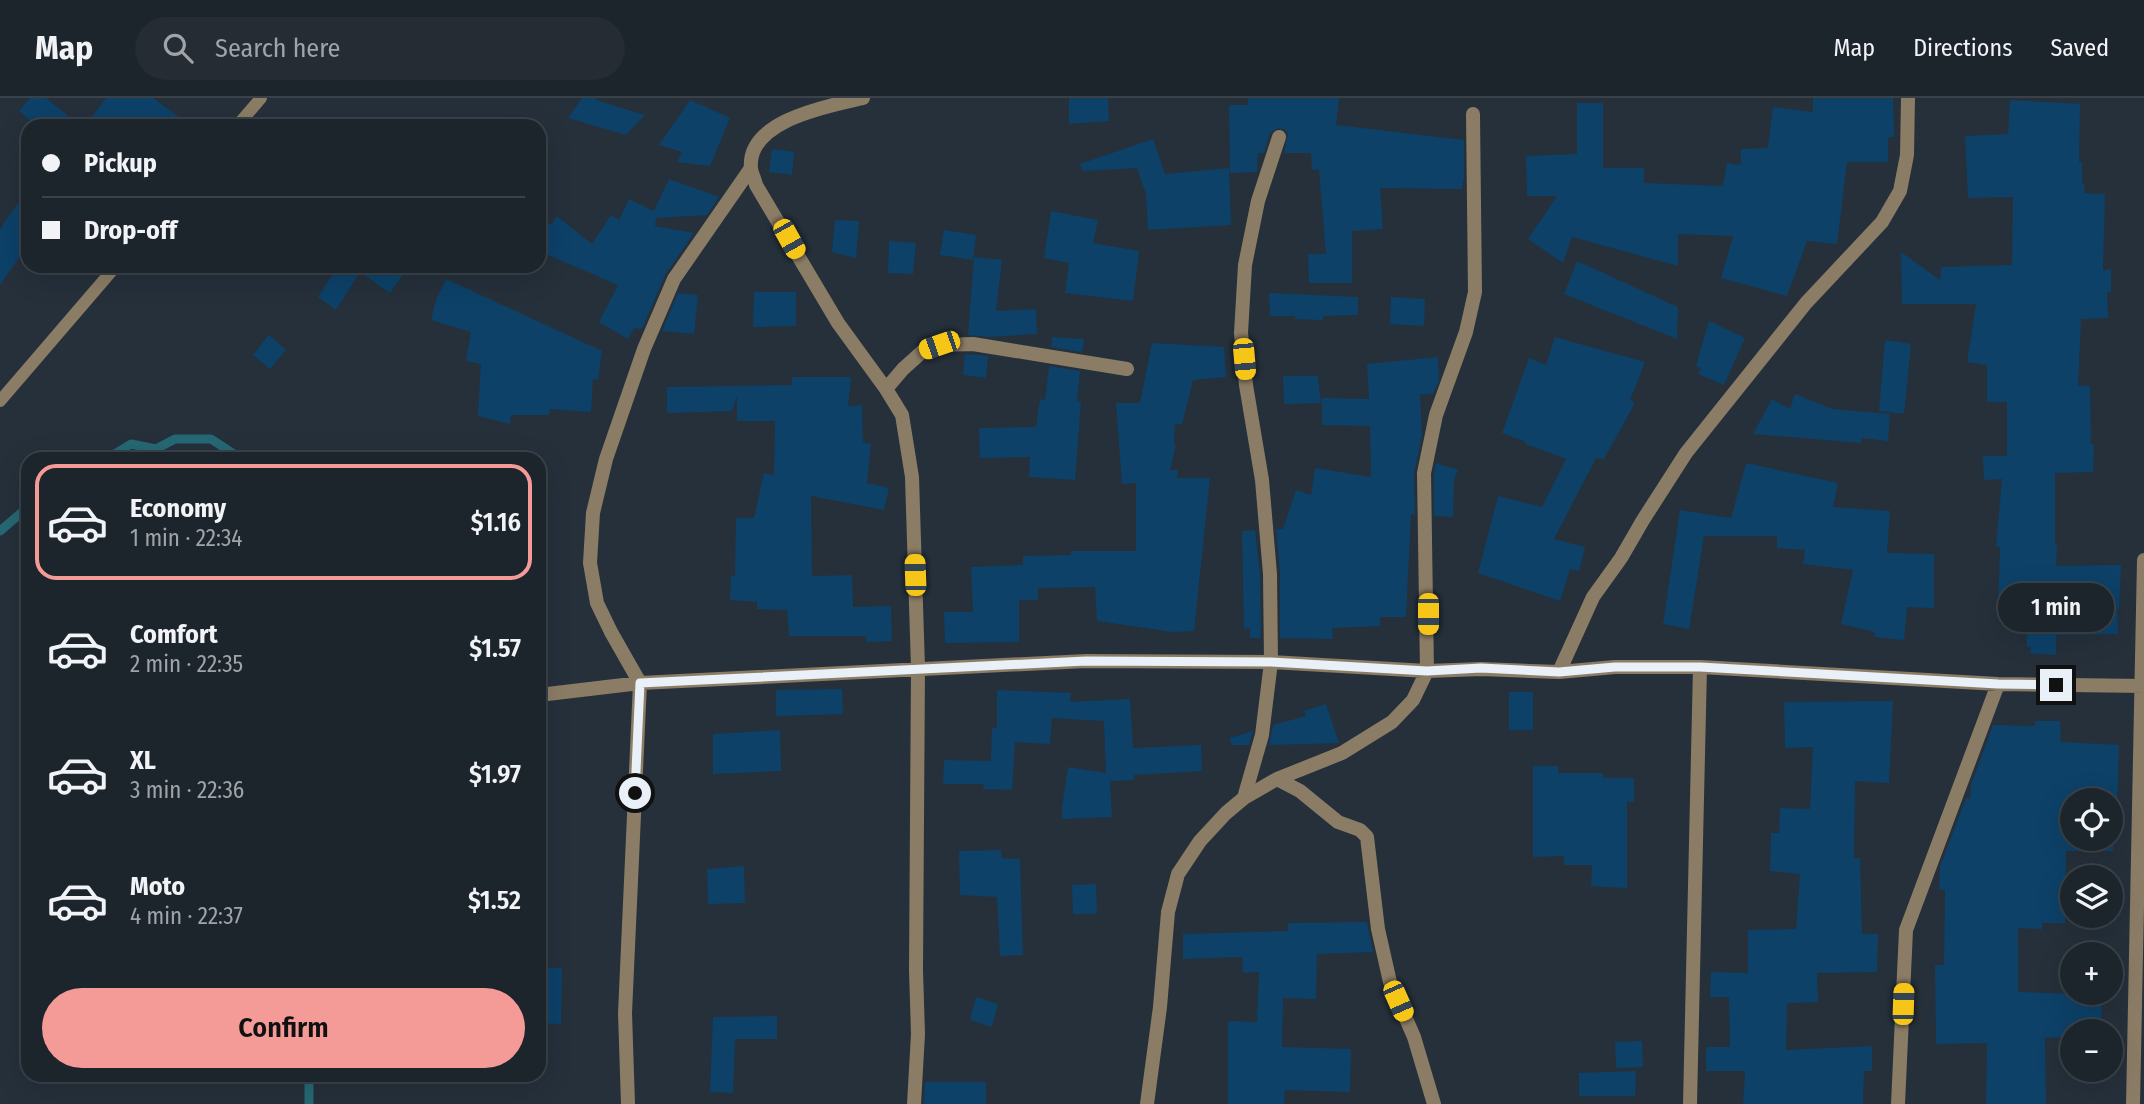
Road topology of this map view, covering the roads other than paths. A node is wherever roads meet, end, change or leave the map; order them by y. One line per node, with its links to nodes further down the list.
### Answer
1 (261, 98): 5 (lane)
2 (863, 98): 7 (street)
3 (1908, 98): 17 (street)
4 (1473, 114): 16 (street)
5 (243, 119)
6 (1279, 137): 13 (street)
7 (751, 167): 10 (street); 18 (street)
8 (110, 273): 11 (lane)
9 (1127, 369): 10 (street)
10 (886, 389): 15 (street)
11 (0, 401)
12 (2144, 560): 20 (street)
13 (1271, 662): 15 (street); 16 (street); 23 (street)
14 (1700, 667): 17 (street); 19 (street); 28 (street)
15 (918, 668): 18 (street); 25 (street)
16 (1427, 671): 17 (street); 22 (street)
17 (1559, 672)
18 (640, 683): 21 (street); 24 (street)
19 (1998, 684): 20 (street); 29 (street)
20 (2142, 686): 30 (street)
21 (546, 694)
22 (1277, 779): 23 (street); 27 (street)
23 (1244, 798): 26 (street)
24 (628, 1104)
25 (914, 1104)
26 (1147, 1104)
27 (1434, 1104)
28 (1690, 1104)
29 (1898, 1104)
30 (2133, 1104)

